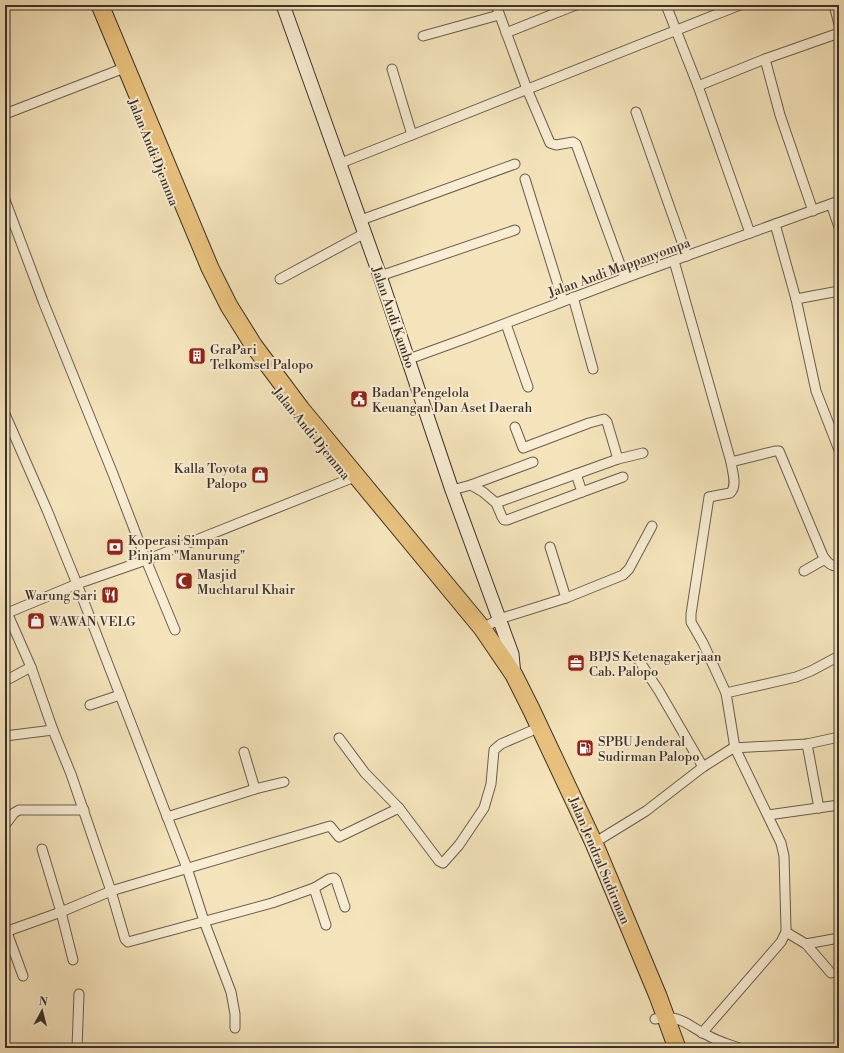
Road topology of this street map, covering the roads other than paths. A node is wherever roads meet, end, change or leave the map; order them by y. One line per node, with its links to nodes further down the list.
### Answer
1 (92, 5): 16 (highway, Jalan Andi Djemma)
2 (100, 5): 16 (highway, Jalan Andi Djemma)
3 (283, 5): 23 (street, Jalan Andi Kambo)
4 (496, 5): 9 (street)
5 (576, 5): 12 (street)
6 (666, 5): 11 (street)
7 (740, 5): 11 (street)
8 (834, 5): 10 (street)
9 (500, 15): 12 (street); 14 (street)
10 (839, 24)
11 (675, 30): 18 (street); 19 (street)
12 (506, 33): 19 (street)
13 (839, 34): 15 (street)
14 (424, 36)
15 (765, 59): 18 (street); 28 (street)
16 (122, 68): 21 (street); 56 (highway, Jalan Andi Djemma)
17 (392, 69): 22 (street)
18 (698, 86): 34 (street)
19 (527, 89): 22 (street); 38 (street)
20 (636, 112): 35 (street)
21 (5, 114)
22 (412, 135): 23 (street)
23 (341, 163): 29 (street, Jalan Andi Kambo)
24 (515, 164): 29 (street)
25 (525, 179): 43 (street)
26 (5, 200): 65 (street)
27 (835, 203): 28 (street, Jalan Andi Mappanyompa); 31 (street)
28 (813, 211): 30 (street, Jalan Andi Mappanyompa)
29 (361, 220): 33 (street, Jalan Andi Kambo)
30 (775, 224): 34 (street, Jalan Andi Mappanyompa); 42 (street)
31 (839, 227)
32 (515, 230): 37 (street)
33 (365, 233): 37 (street, Jalan Andi Kambo); 39 (street)
34 (750, 233): 35 (street, Jalan Andi Mappanyompa)
35 (686, 256): 36 (street, Jalan Andi Mappanyompa)
36 (674, 261): 38 (street, Jalan Andi Mappanyompa); 54 (street)
37 (380, 276): 45 (street, Jalan Andi Kambo)
38 (625, 278): 41 (street, Jalan Andi Mappanyompa)
39 (280, 279)
40 (839, 291): 42 (street)
41 (573, 297): 43 (street, Jalan Andi Mappanyompa); 46 (street)
42 (796, 299): 50 (street)
43 (563, 301): 44 (street, Jalan Andi Mappanyompa)
44 (506, 324): 45 (street, Jalan Andi Mappanyompa); 47 (street)
45 (409, 359): 59 (street, Jalan Andi Kambo)
46 (593, 369)
47 (528, 386)
48 (5, 414): 68 (street)
49 (515, 427): 52 (street)
50 (839, 450)
51 (643, 452): 52 (street)
52 (618, 459): 55 (street)
53 (533, 462): 58 (street)
54 (731, 462): 64 (street); 79 (street)
55 (576, 474): 60 (street); 61 (street)
56 (353, 477): 65 (street); 73 (highway, Jalan Andi Djemma)
57 (623, 477): 60 (street)
58 (471, 485): 59 (street); 61 (street)
59 (452, 490): 71 (street, Jalan Andi Kambo)
60 (582, 492): 61 (street)
61 (496, 503)
62 (652, 526): 69 (street)
63 (550, 547): 69 (street)
64 (825, 559): 66 (street); 67 (street)
65 (146, 560): 68 (street); 72 (street)
66 (839, 566)
67 (804, 571)
68 (77, 584): 70 (street); 80 (street)
69 (566, 598): 71 (street)
70 (6, 612): 76 (street)
71 (499, 618): 73 (street); 77 (street, Jalan Andi Kambo)
72 (176, 630)
73 (479, 631): 77 (highway, Jalan Andi Djemma)
74 (839, 656): 79 (street)
75 (638, 659): 90 (street)
76 (31, 667): 78 (street); 82 (street)
77 (510, 678): 83 (highway, Jalan Jendral Sudirman); 100 (highway, Jalan Jendral Sudirman)
78 (5, 681)
79 (726, 694): 88 (street)
80 (120, 695): 81 (street); 98 (street)
81 (90, 705)
82 (53, 730): 84 (street); 96 (street)
83 (531, 731): 94 (street); 117 (highway, Jalan Jendral Sudirman)
84 (5, 736)
85 (839, 737): 87 (street)
86 (339, 738): 94 (street)
87 (807, 744): 88 (street); 95 (street)
88 (735, 748): 90 (street); 97 (street)
89 (244, 752): 92 (street)
90 (703, 767): 100 (street)
91 (284, 782): 92 (street)
92 (255, 789): 98 (street)
93 (839, 805): 95 (street)
94 (398, 808): 102 (street)
95 (819, 808): 97 (street)
96 (84, 810): 99 (street); 104 (street)
97 (768, 815): 110 (street)
98 (167, 817): 102 (street)
99 (5, 826)
100 (594, 843): 117 (highway, Jalan Jendral Sudirman)
101 (42, 848): 106 (street)
102 (187, 868): 104 (street); 107 (street)
103 (314, 888): 105 (street); 107 (street); 108 (street)
104 (111, 891): 106 (street); 107 (street)
105 (345, 907)
106 (61, 912): 109 (street); 113 (street)
107 (204, 921): 119 (street)
108 (326, 925)
109 (6, 930): 115 (street)
110 (786, 932): 112 (street); 120 (street)
111 (839, 938): 112 (street)
112 (806, 944): 114 (street)
113 (73, 960)
114 (831, 974)
115 (23, 976)
116 (79, 994): 121 (street)
117 (653, 998): 118 (highway, Jalan Jendral Sudirman)
118 (661, 1018): 120 (street); 122 (highway, Jalan Jendral Sudirman); 123 (highway, Jalan Jendral Sudirman)
119 (235, 1028)
120 (702, 1033): 124 (street)
121 (77, 1048)
122 (665, 1048)
123 (676, 1048)
124 (739, 1048)

